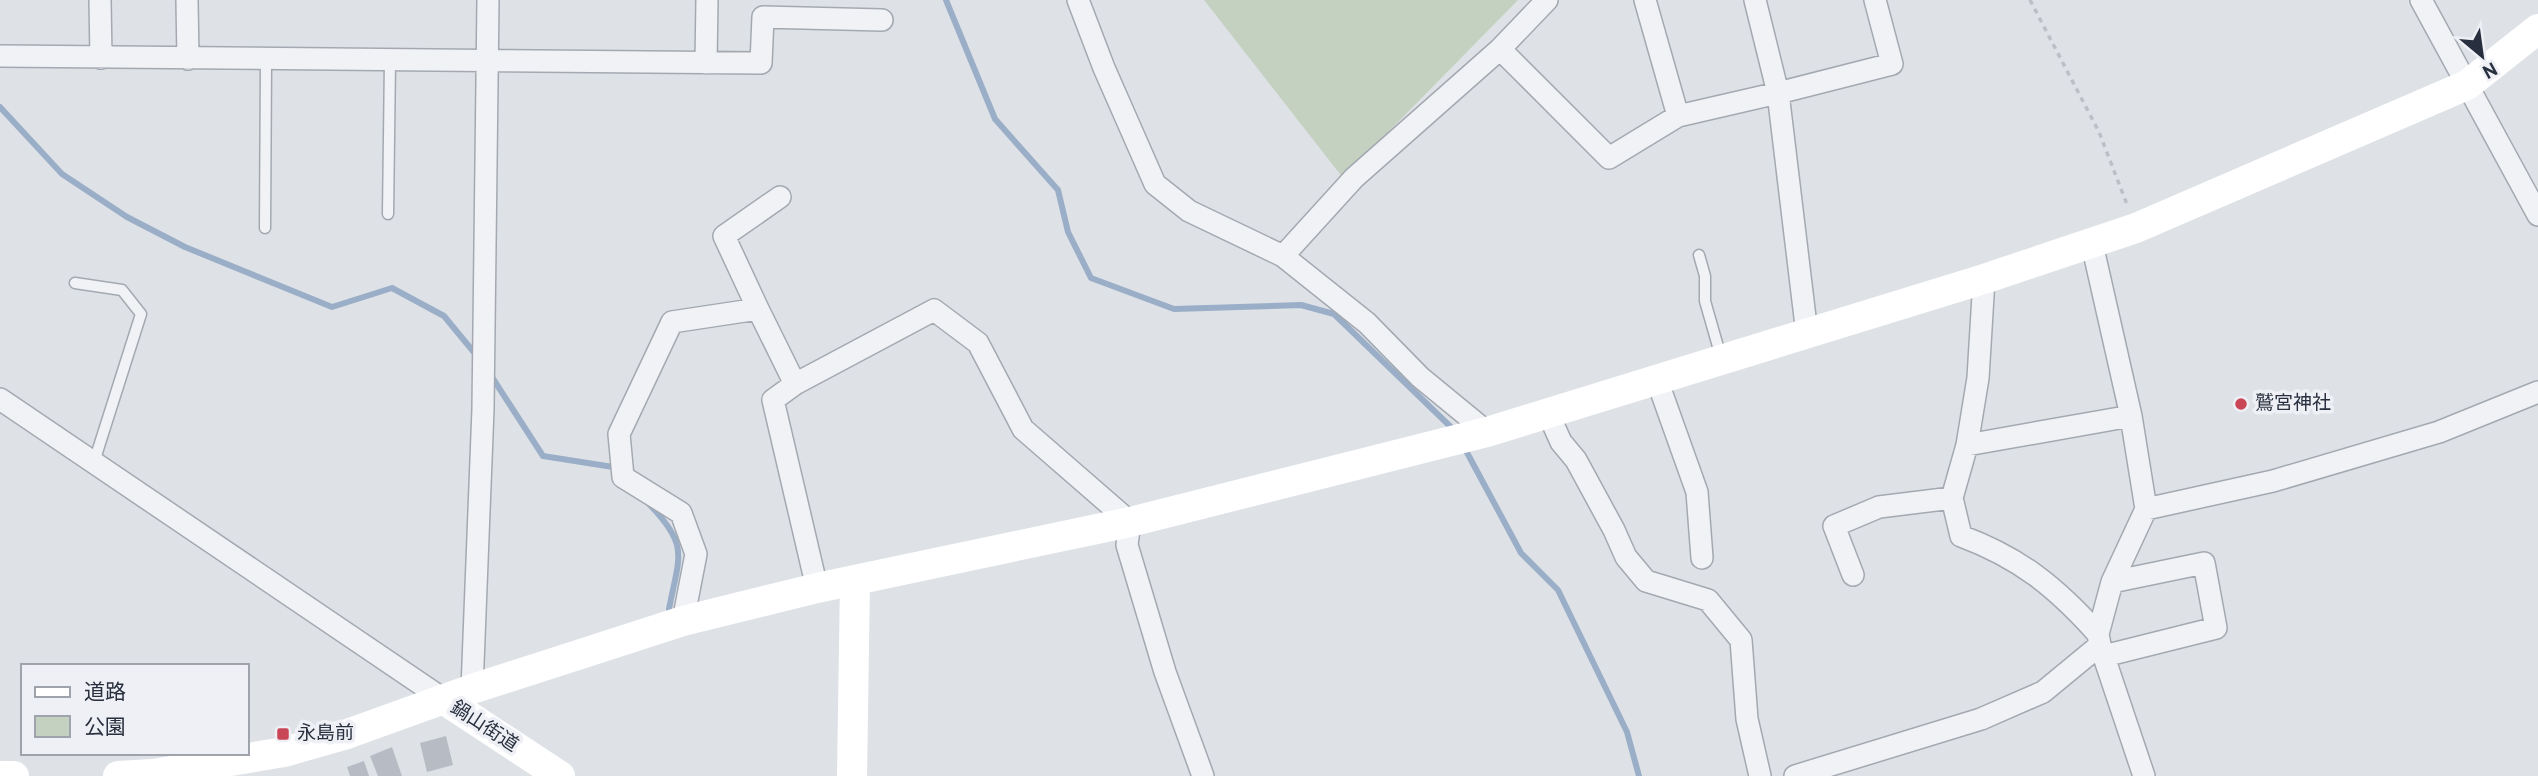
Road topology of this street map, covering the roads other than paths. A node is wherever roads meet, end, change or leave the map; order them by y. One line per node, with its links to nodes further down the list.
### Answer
1 (100, 0): 15 (street)
2 (187, 0): 16 (street)
3 (488, 0): 19 (street)
4 (707, 0): 20 (street)
5 (1078, 0): 30 (street)
6 (1547, 0): 13 (street)
7 (1646, 0): 23 (street)
8 (1755, 0): 22 (street)
9 (1875, 0): 22 (street)
10 (2421, 0): 21 (street)
11 (881, 20): 20 (street)
12 (2538, 29): 21 (street)
13 (1500, 49): 23 (street); 30 (street)
14 (0, 56): 15 (street)
15 (101, 58): 16 (street)
16 (188, 59): 17 (street)
17 (266, 60): 18 (street); 27 (lane)
18 (390, 61): 19 (street); 25 (lane)
19 (487, 61): 20 (street); 55 (street)
20 (706, 63)
21 (2467, 85): 26 (street); 28 (street)
22 (1778, 93): 23 (street); 34 (street)
23 (1678, 116)
24 (780, 197): 33 (street)
25 (388, 214)
26 (2538, 215)
27 (265, 228)
28 (2092, 244): 31 (street); 41 (street)
29 (1699, 255): 35 (lane)
30 (1283, 256): 42 (street)
31 (1984, 279): 34 (street); 43 (street)
32 (75, 283): 44 (lane)
33 (758, 309): 37 (street); 53 (street)
34 (1807, 334): 35 (street)
35 (1721, 360): 36 (street)
36 (1657, 380): 40 (street); 48 (street)
37 (795, 384): 47 (street); 52 (street)
38 (2538, 392): 46 (street)
39 (0, 399): 44 (street)
40 (1548, 413): 42 (street); 63 (street)
41 (2131, 416): 43 (street); 46 (street)
42 (1487, 432): 47 (street)
43 (1968, 444): 45 (street)
44 (94, 462): 55 (street)
45 (1952, 498): 49 (street); 54 (street)
46 (2146, 509): 51 (street)
47 (1130, 522): 50 (street); 62 (street)
48 (1702, 558)
49 (1853, 575)
50 (855, 580): 52 (street); 61 (street)
51 (2112, 582): 54 (street); 54 (street)
52 (817, 588): 53 (street)
53 (683, 621): 55 (street)
54 (2101, 645): 64 (street); 65 (street)
55 (459, 695): 56 (street, 鍋山街道); 60 (street, 鍋山街道)
56 (153, 775): 59 (street, 鍋山街道)
57 (0, 776): 58 (street)
58 (13, 776)
59 (118, 776)
60 (560, 776)
61 (852, 776)
62 (1203, 776)
63 (1760, 776)
64 (1795, 776)
65 (2144, 776)

